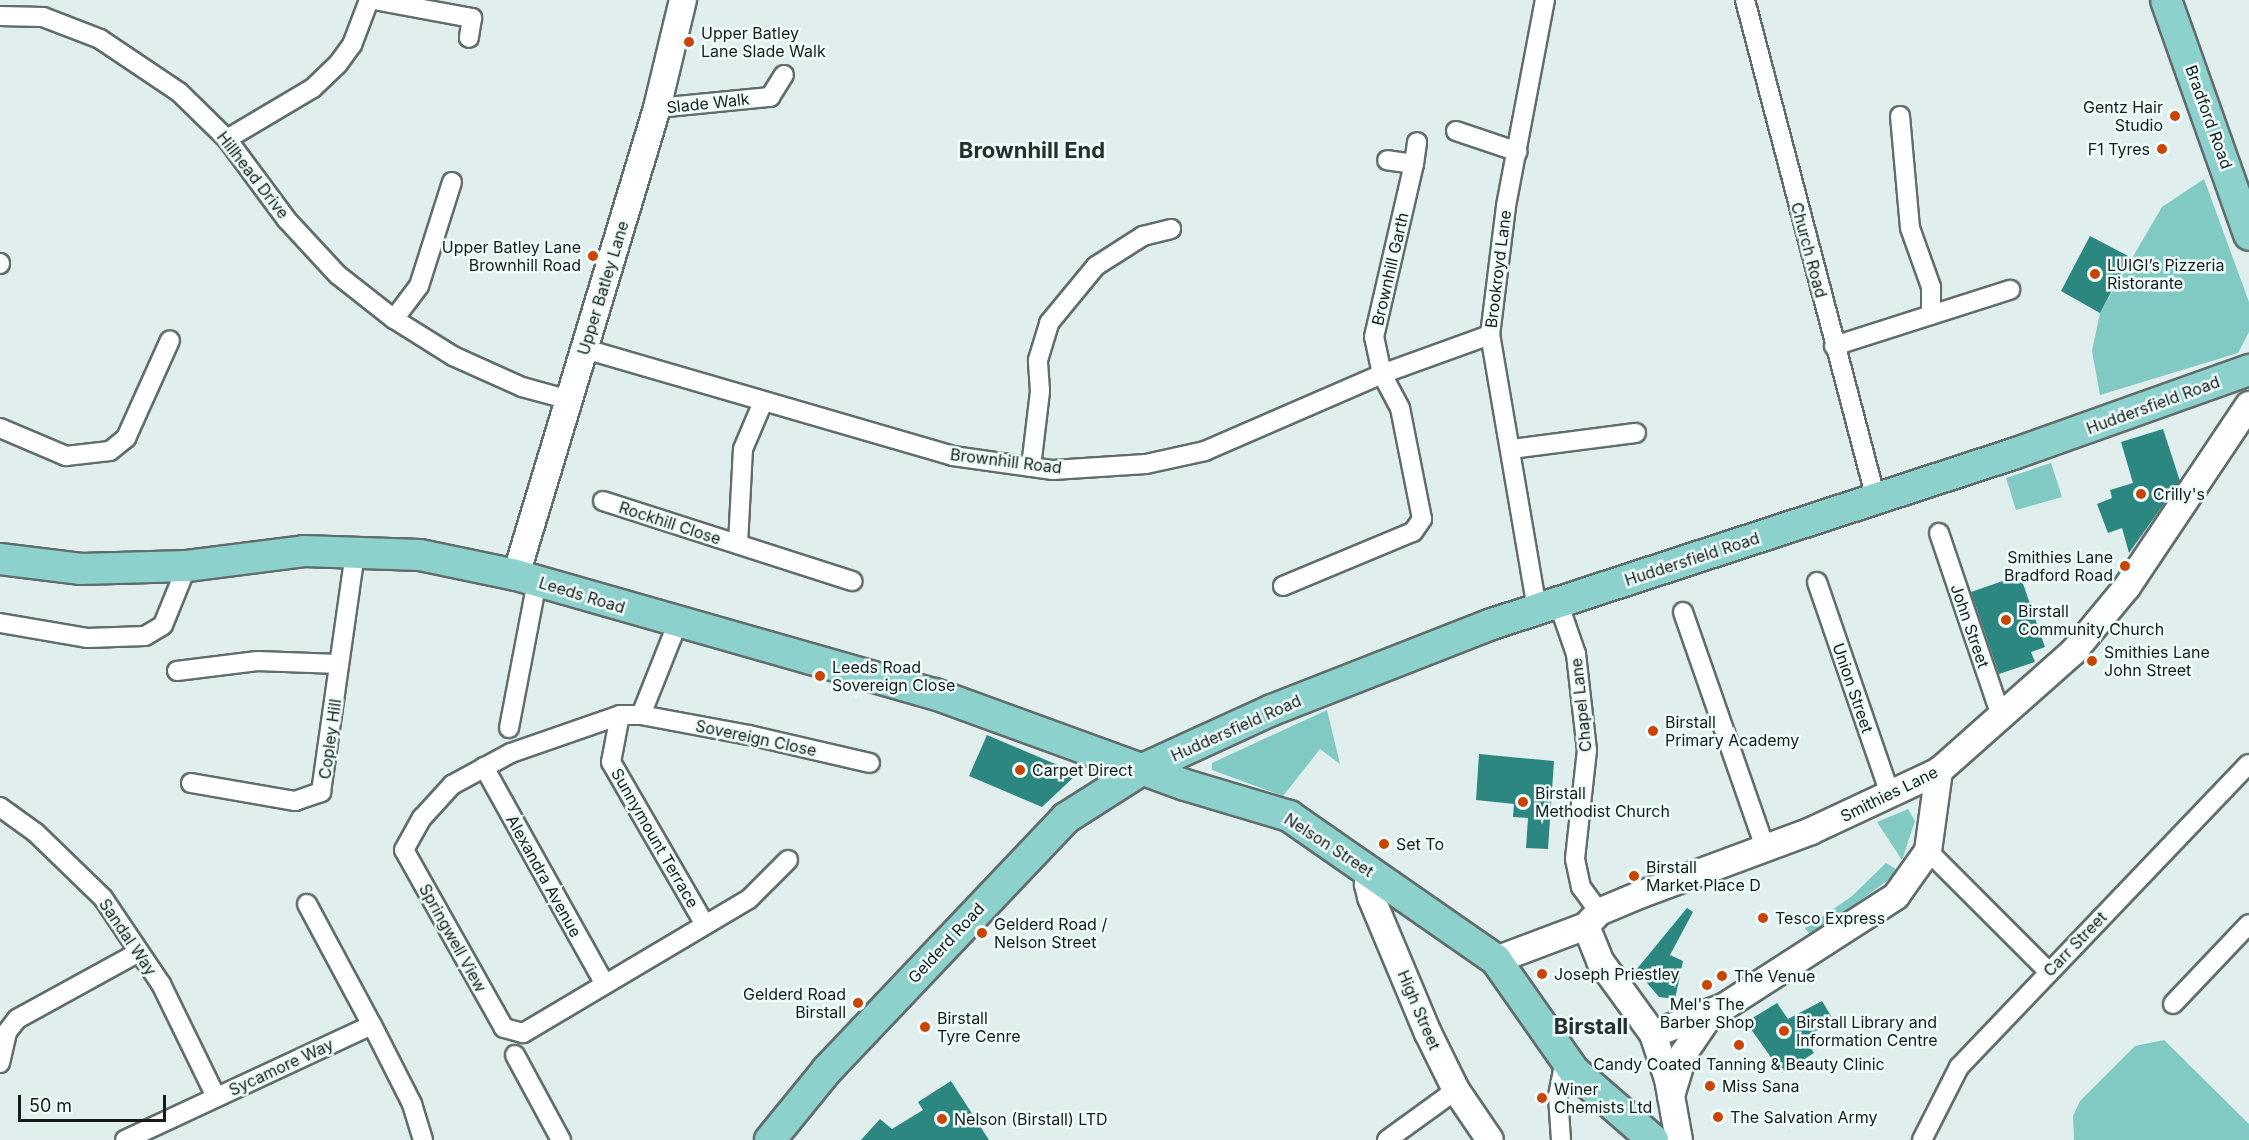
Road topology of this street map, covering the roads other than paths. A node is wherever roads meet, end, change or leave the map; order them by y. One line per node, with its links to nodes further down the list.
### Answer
1 (369, 0): 14 (street)
2 (374, 0): 9 (street)
3 (683, 0): 11 (street, Upper Batley Lane)
4 (1545, 0): 16 (street, Brookroyd Lane)
5 (1744, 0): 27 (street, Church Road)
6 (2166, 0): 21 (main road, Bradford Road)
7 (41, 8): 8 (street, Hillhead Drive); 14 (street, Hillhead Drive)
8 (0, 16)
9 (469, 38)
10 (784, 75): 11 (street, Slade Walk)
11 (657, 108): 28 (street, Upper Batley Lane)
12 (1900, 116): 23 (street)
13 (1456, 131): 16 (street)
14 (227, 139): 24 (street, Hillhead Drive)
15 (1417, 142): 18 (street, Brownhill Garth)
16 (1518, 152): 25 (street, Brookroyd Lane)
17 (1388, 160): 18 (street)
18 (1414, 164): 30 (street, Brownhill Garth)
19 (452, 182): 24 (street)
20 (1171, 229): 37 (street)
21 (2249, 235)
22 (2010, 290): 23 (street)
23 (1932, 315): 27 (street)
24 (394, 319): 31 (street, Hillhead Drive)
25 (1490, 335): 30 (street, Brownhill Road); 36 (street, Brookroyd Lane)
26 (170, 340): 34 (street)
27 (1834, 346): 38 (street, Church Road)
28 (585, 349): 31 (street, Upper Batley Lane); 32 (street, Brownhill Road)
29 (2249, 370): 38 (main road, Huddersfield Road)
30 (1382, 374): 37 (street, Brownhill Road); 48 (street, Brownhill Garth)
31 (570, 400): 45 (street, Upper Batley Lane)
32 (763, 402): 37 (street, Brownhill Road); 41 (street, Rockhill Close)
33 (2249, 405): 57 (street, Smithies Lane)
34 (0, 428)
35 (1636, 434): 36 (street)
36 (1512, 448): 49 (street, Brookroyd Lane)
37 (1031, 467)
38 (1876, 499): 49 (main road, Huddersfield Road)
39 (603, 501): 41 (street, Rockhill Close)
40 (1938, 533): 57 (street, John Street)
41 (738, 544): 46 (street, Rockhill Close)
42 (355, 553): 44 (main road, Leeds Road); 45 (main road, Leeds Road); 53 (street, Copley Hill)
43 (0, 559): 44 (main road, Leeds Road)
44 (187, 566): 52 (street)
45 (527, 578): 51 (main road, Leeds Road); 58 (street)
46 (852, 581)
47 (1817, 582): 65 (street, Union Street)
48 (1283, 586)
49 (1548, 606): 62 (main road, Huddersfield Road); 72 (street, Chapel Lane)
50 (1683, 612): 67 (street)
51 (678, 622): 56 (street); 62 (main road, Leeds Road)
52 (0, 624)
53 (339, 664): 54 (street); 64 (street, Copley Hill)
54 (177, 670)
55 (620, 715): 56 (street, Springwell View); 61 (street, Springwell View); 74 (street, Sunnymount Terrace)
56 (641, 715): 59 (street, Sovereign Close)
57 (2002, 719): 63 (street, Smithies Lane)
58 (509, 728)
59 (870, 763)
60 (2249, 764): 77 (street, Carr Street)
61 (484, 767): 78 (street, Alexandra Avenue); 78 (street, Springwell View)
62 (1143, 769): 70 (main road, Nelson Street); 92 (main road, Gelderd Road)
63 (1939, 771): 65 (street, Smithies Lane); 68 (street)
64 (191, 783)
65 (1890, 794): 67 (street, Smithies Lane)
66 (0, 807): 75 (street, Sandal Way)
67 (1765, 848): 72 (street, Smithies Lane)
68 (1928, 852): 77 (street); 80 (street)
69 (788, 860): 74 (street, Springwell View)
70 (1374, 874): 76 (main road, Nelson Street); 86 (street, High Street)
71 (307, 904): 81 (street)
72 (1592, 919): 76 (street, Smithies Lane); 82 (street, Chapel Lane)
73 (2249, 924): 79 (street)
74 (705, 925): 78 (street, Springwell View)
75 (139, 952): 85 (street); 88 (street, Sandal Way)
76 (1496, 960): 84 (main road)
77 (2048, 971): 98 (street, Carr Street)
78 (605, 984)
79 (2173, 1004)
80 (1712, 1012): 82 (street); 87 (street)
81 (372, 1025): 88 (street, Sycamore Way); 90 (street)
82 (1653, 1034): 87 (street, Chapel Lane)
83 (515, 1055): 91 (street)
84 (1565, 1060): 95 (street); 96 (main road)
85 (0, 1063)
86 (1456, 1090): 93 (street); 94 (street, High Street)
87 (1671, 1096): 97 (street, Chapel Lane)
88 (216, 1098): 89 (street, Sycamore Way)
89 (125, 1140)
90 (423, 1140)
91 (561, 1140)
92 (770, 1140)
93 (1387, 1140)
94 (1490, 1140)
95 (1561, 1140)
96 (1653, 1140)
97 (1679, 1140)
98 (1922, 1140)

